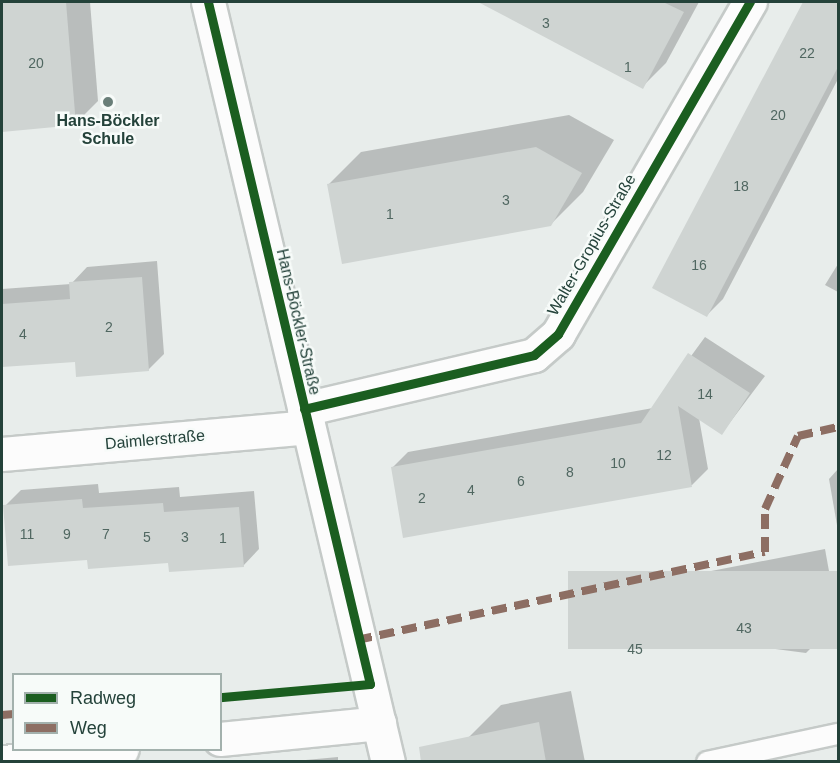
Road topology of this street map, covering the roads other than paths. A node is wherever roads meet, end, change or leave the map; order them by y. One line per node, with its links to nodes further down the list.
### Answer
1 (208, 2): 3 (street, Hans-Böckler-Straße)
2 (750, 2): 3 (street, Walter-Gropius-Straße)
3 (306, 418): 4 (street, Daimlerstraße); 5 (street, Hans-Böckler-Straße)
4 (2, 454)
5 (379, 723): 7 (street); 10 (street, Hans-Böckler-Straße)
6 (838, 734): 11 (lane)
7 (222, 739)
8 (111, 751): 9 (street)
9 (4, 762)
10 (388, 762)
11 (707, 762)

